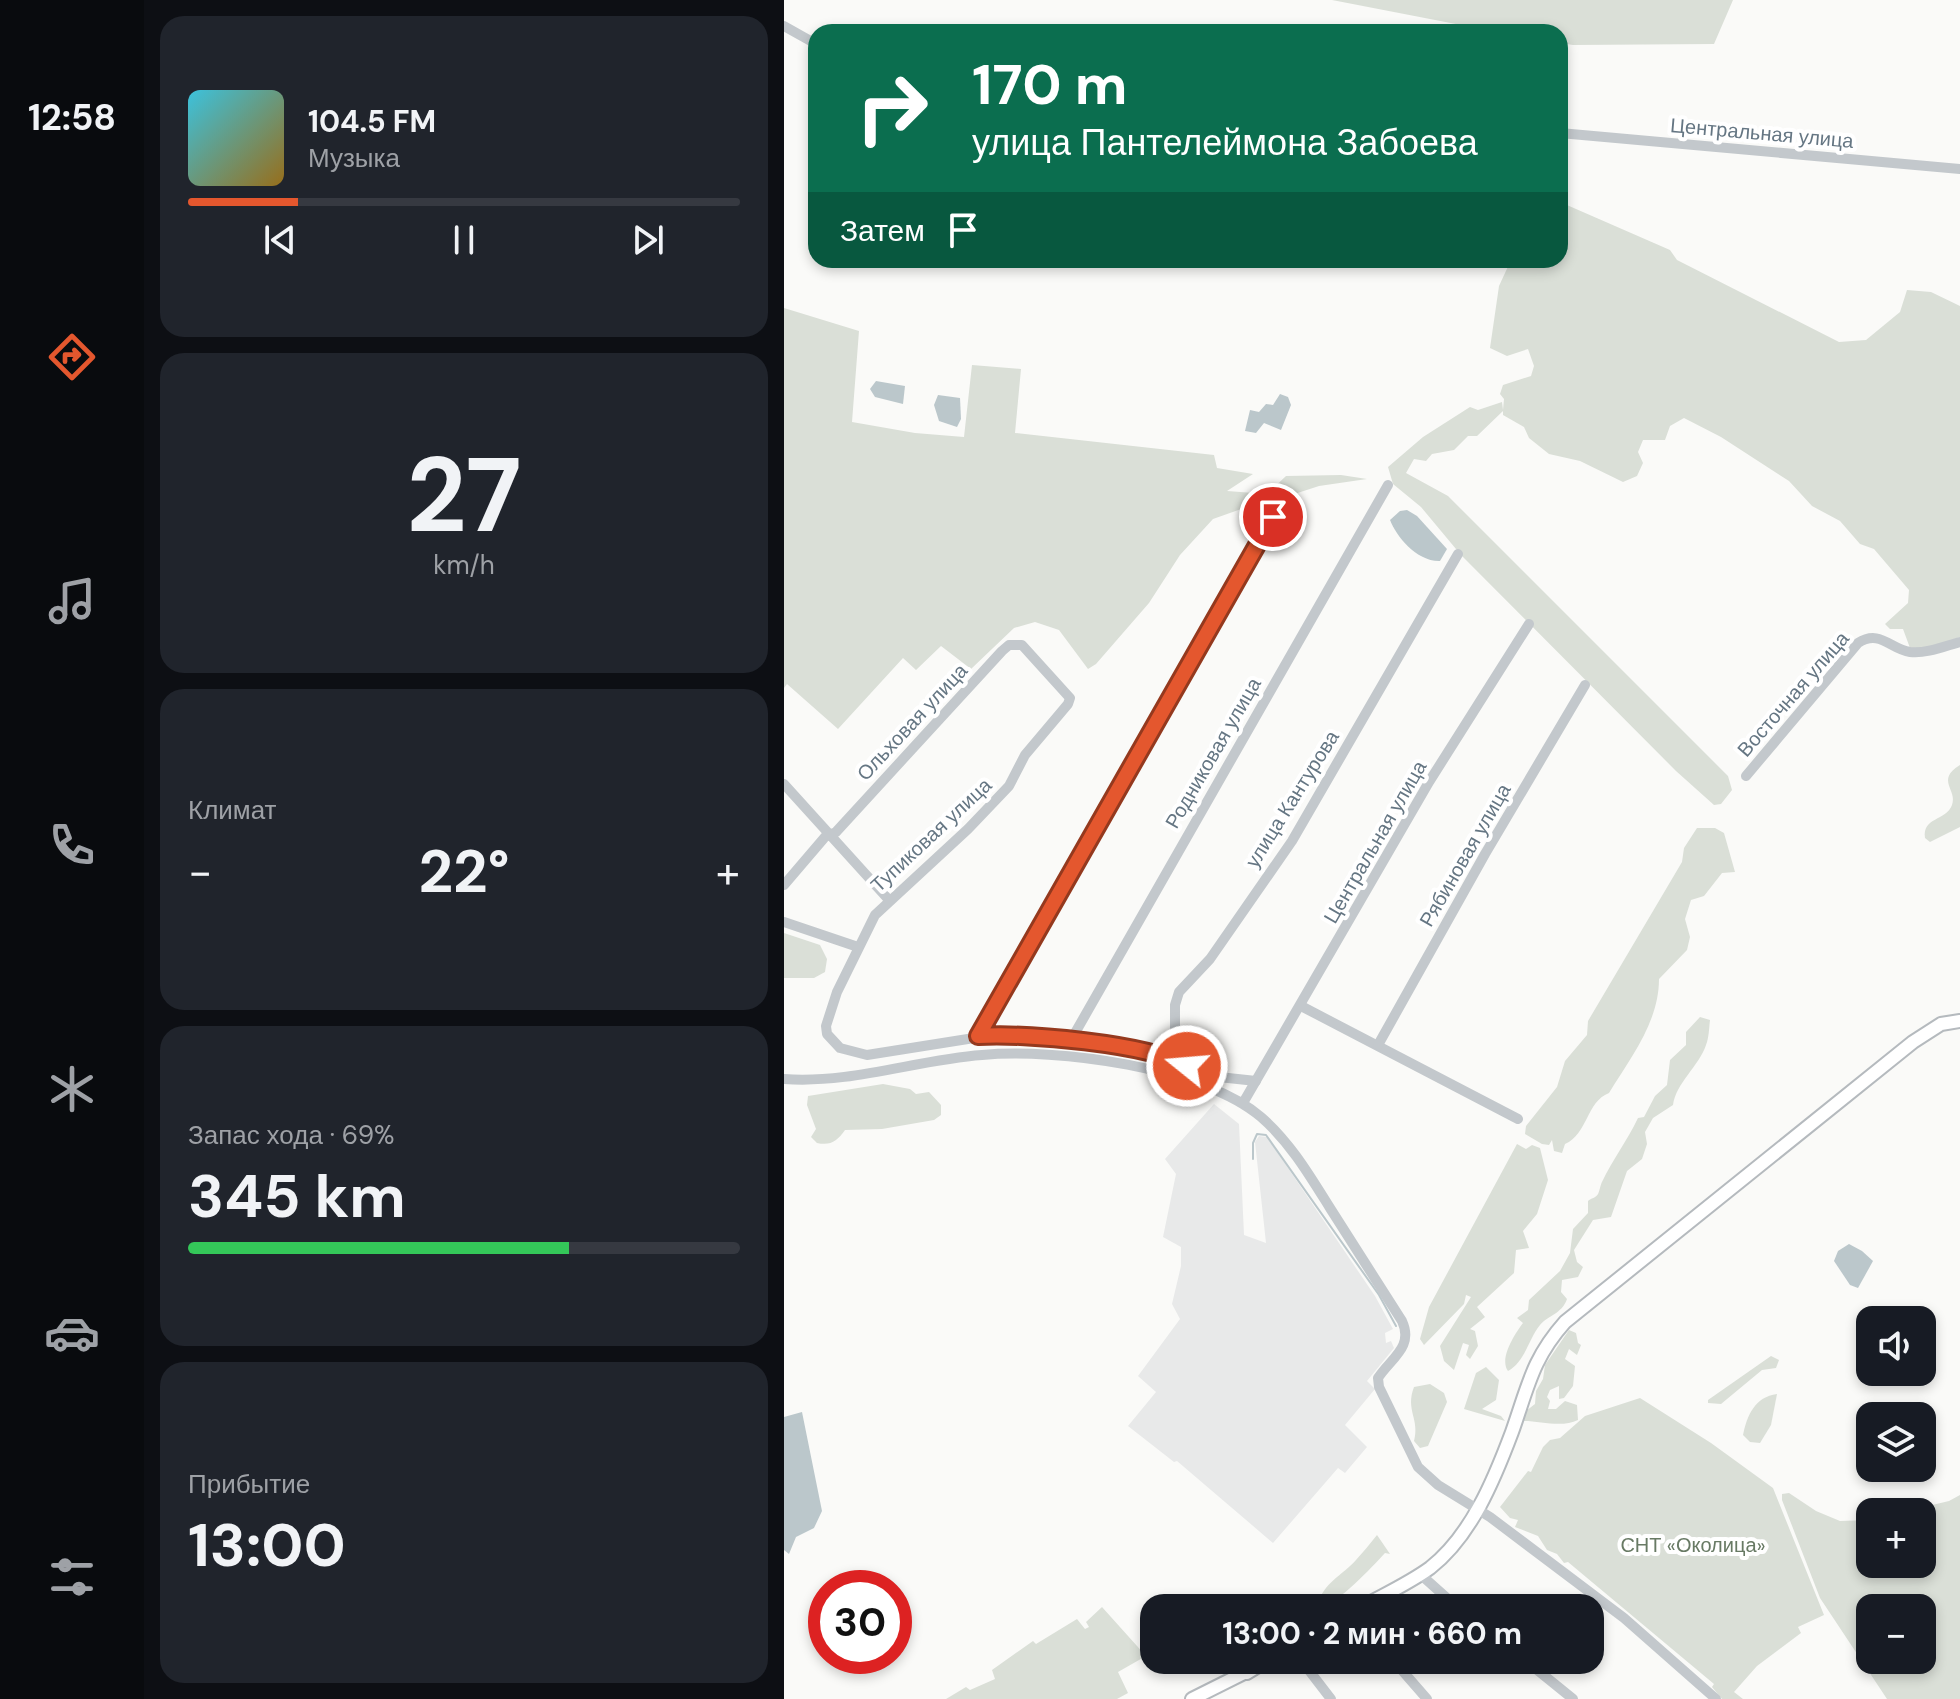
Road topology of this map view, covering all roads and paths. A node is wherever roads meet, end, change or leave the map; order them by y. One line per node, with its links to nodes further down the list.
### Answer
1 (784, 26): 2 (street)
2 (808, 40)
3 (1568, 134): 4 (street, Центральная улица)
4 (1960, 169)
5 (1388, 485): 22 (street, Родниковая улица)
6 (1273, 507): 21 (street)
7 (1458, 554): 24 (street, улица Кантурова)
8 (1529, 624): 19 (street, Центральная улица)
9 (1960, 642): 12 (street, Восточная улица)
10 (1585, 685): 23 (street, Рябиновая улица)
11 (1070, 698): 14 (street, Ольховая улица); 16 (street, Тупиковая улица)
12 (1746, 776)
13 (784, 784): 14 (street)
14 (831, 834): 15 (street, Ольховая улица); 16 (street)
15 (784, 885)
16 (889, 900): 18 (street, Тупиковая улица)
17 (784, 922): 18 (street)
18 (858, 947): 21 (street, Тупиковая улица)
19 (1301, 1006): 23 (street); 26 (street, Центральная улица)
20 (1960, 1021): 29 (main road)
21 (978, 1036): 22 (street)
22 (1071, 1040): 24 (street)
23 (1378, 1045): 28 (street)
24 (1180, 1062): 26 (street)
25 (784, 1079): 27 (street)
26 (1256, 1081): 27 (street, Центральная улица)
27 (1243, 1103): 29 (street)
28 (1518, 1119)
29 (1476, 1511): 30 (main road); 43 (street)
30 (1420, 1574): 31 (main road); 32 (street)
31 (1385, 1594)
32 (1442, 1594)
33 (1242, 1674): 38 (main road)
34 (1246, 1674): 39 (main road)
35 (1312, 1674): 40 (street)
36 (1405, 1674): 41 (street)
37 (1542, 1674): 42 (street)
38 (1192, 1699)
39 (1212, 1699)
40 (1331, 1699)
41 (1427, 1699)
42 (1573, 1699)
43 (1716, 1699)

